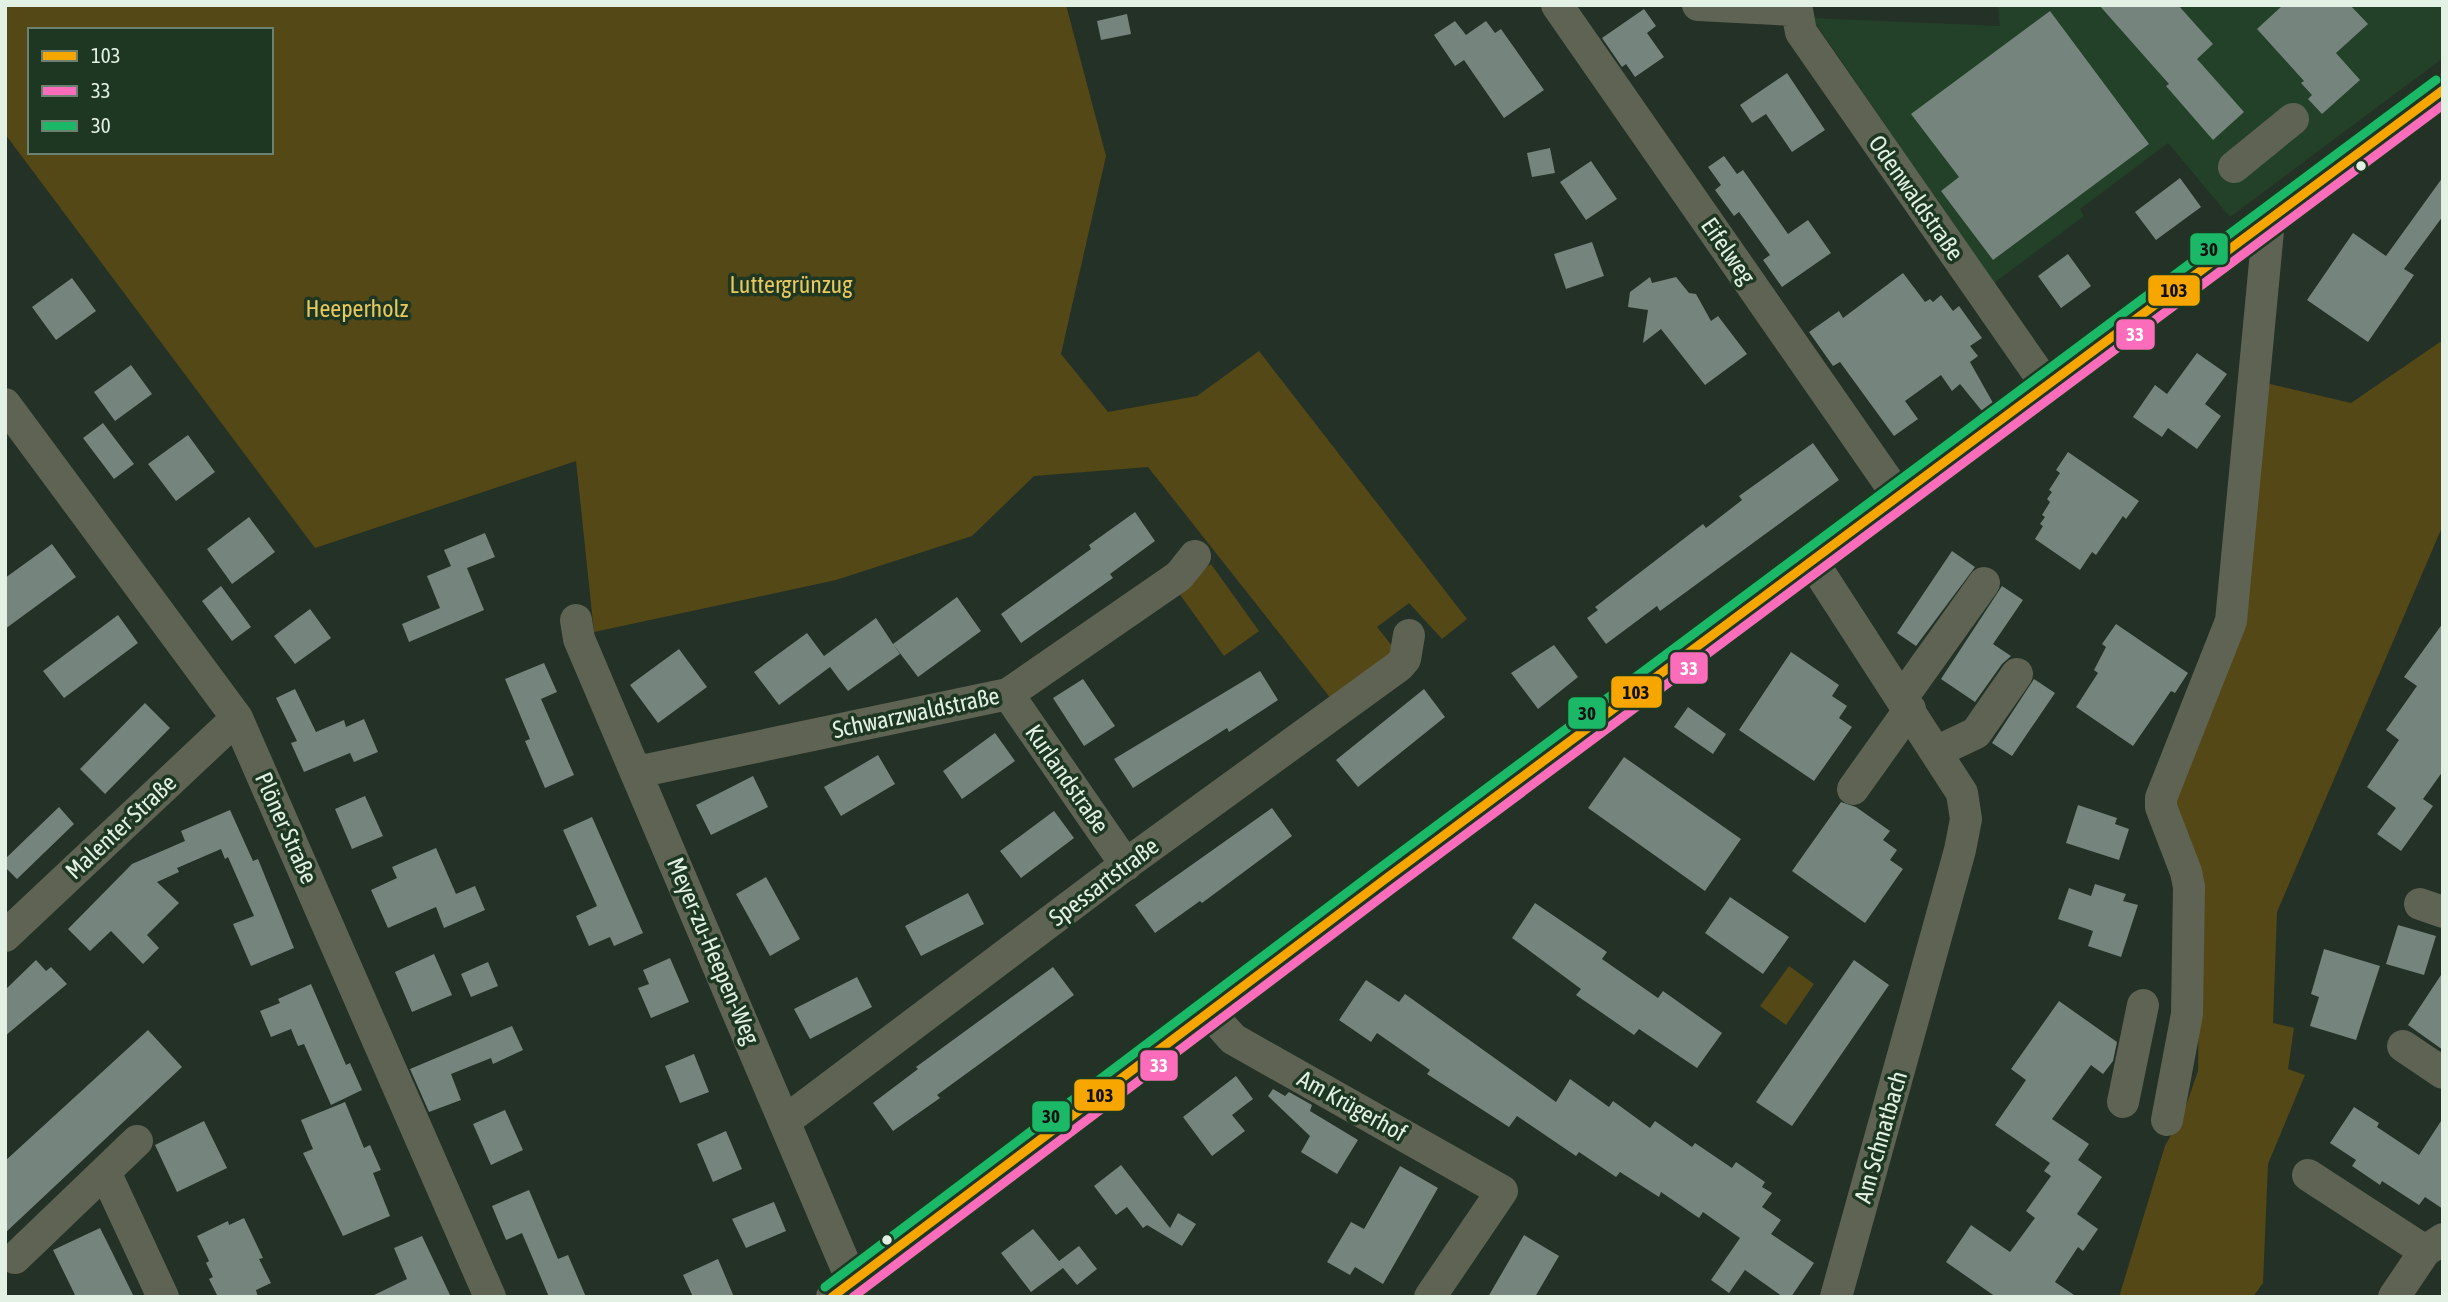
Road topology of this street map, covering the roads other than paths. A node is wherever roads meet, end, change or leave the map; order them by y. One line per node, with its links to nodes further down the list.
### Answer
1 (1557, 5): 10 (street, Eifelweg)
2 (1698, 5): 3 (street)
3 (1796, 8): 8 (street, Odenwaldstraße)
4 (2443, 90): 7 (street)
5 (2293, 118): 6 (street)
6 (2234, 167)
7 (2269, 220): 8 (street); 30 (street)
8 (2047, 386): 10 (street)
9 (5, 404): 19 (street, Plöner Straße)
10 (1898, 496): 12 (street)
11 (1195, 556): 17 (street, Schwarzwaldstraße)
12 (1812, 561): 18 (street); 26 (street)
13 (1984, 583): 18 (street)
14 (576, 620): 21 (street, Meyer-zu-Heepen-Weg)
15 (1409, 635): 23 (street, Spessartstraße)
16 (2017, 674): 20 (street)
17 (1008, 694): 21 (street, Schwarzwaldstraße); 23 (street, Kurlandstraße)
18 (1906, 704): 20 (street); 22 (street)
19 (237, 718): 24 (street, Malenter Straße); 39 (street, Plöner Straße)
20 (1943, 759): 41 (street, Am Schnatbach)
21 (637, 772): 31 (street, Meyer-zu-Heepen-Weg)
22 (1853, 789)
23 (1126, 865): 31 (street, Spessartstraße)
24 (5, 936)
25 (2143, 1005): 29 (street)
26 (1209, 1012): 37 (street); 40 (street, Am Krügerhof)
27 (2403, 1046): 28 (street)
28 (2443, 1073)
29 (2123, 1102)
30 (2167, 1120)
31 (785, 1121): 37 (street, Meyer-zu-Heepen-Weg)
32 (136, 1141): 33 (street)
33 (105, 1172): 36 (street); 38 (street)
34 (2308, 1175): 35 (street)
35 (2434, 1245): 42 (street)
36 (15, 1258)
37 (842, 1289)
38 (163, 1297)
39 (491, 1297)
40 (1430, 1297)
41 (1836, 1297)
42 (2394, 1297)

